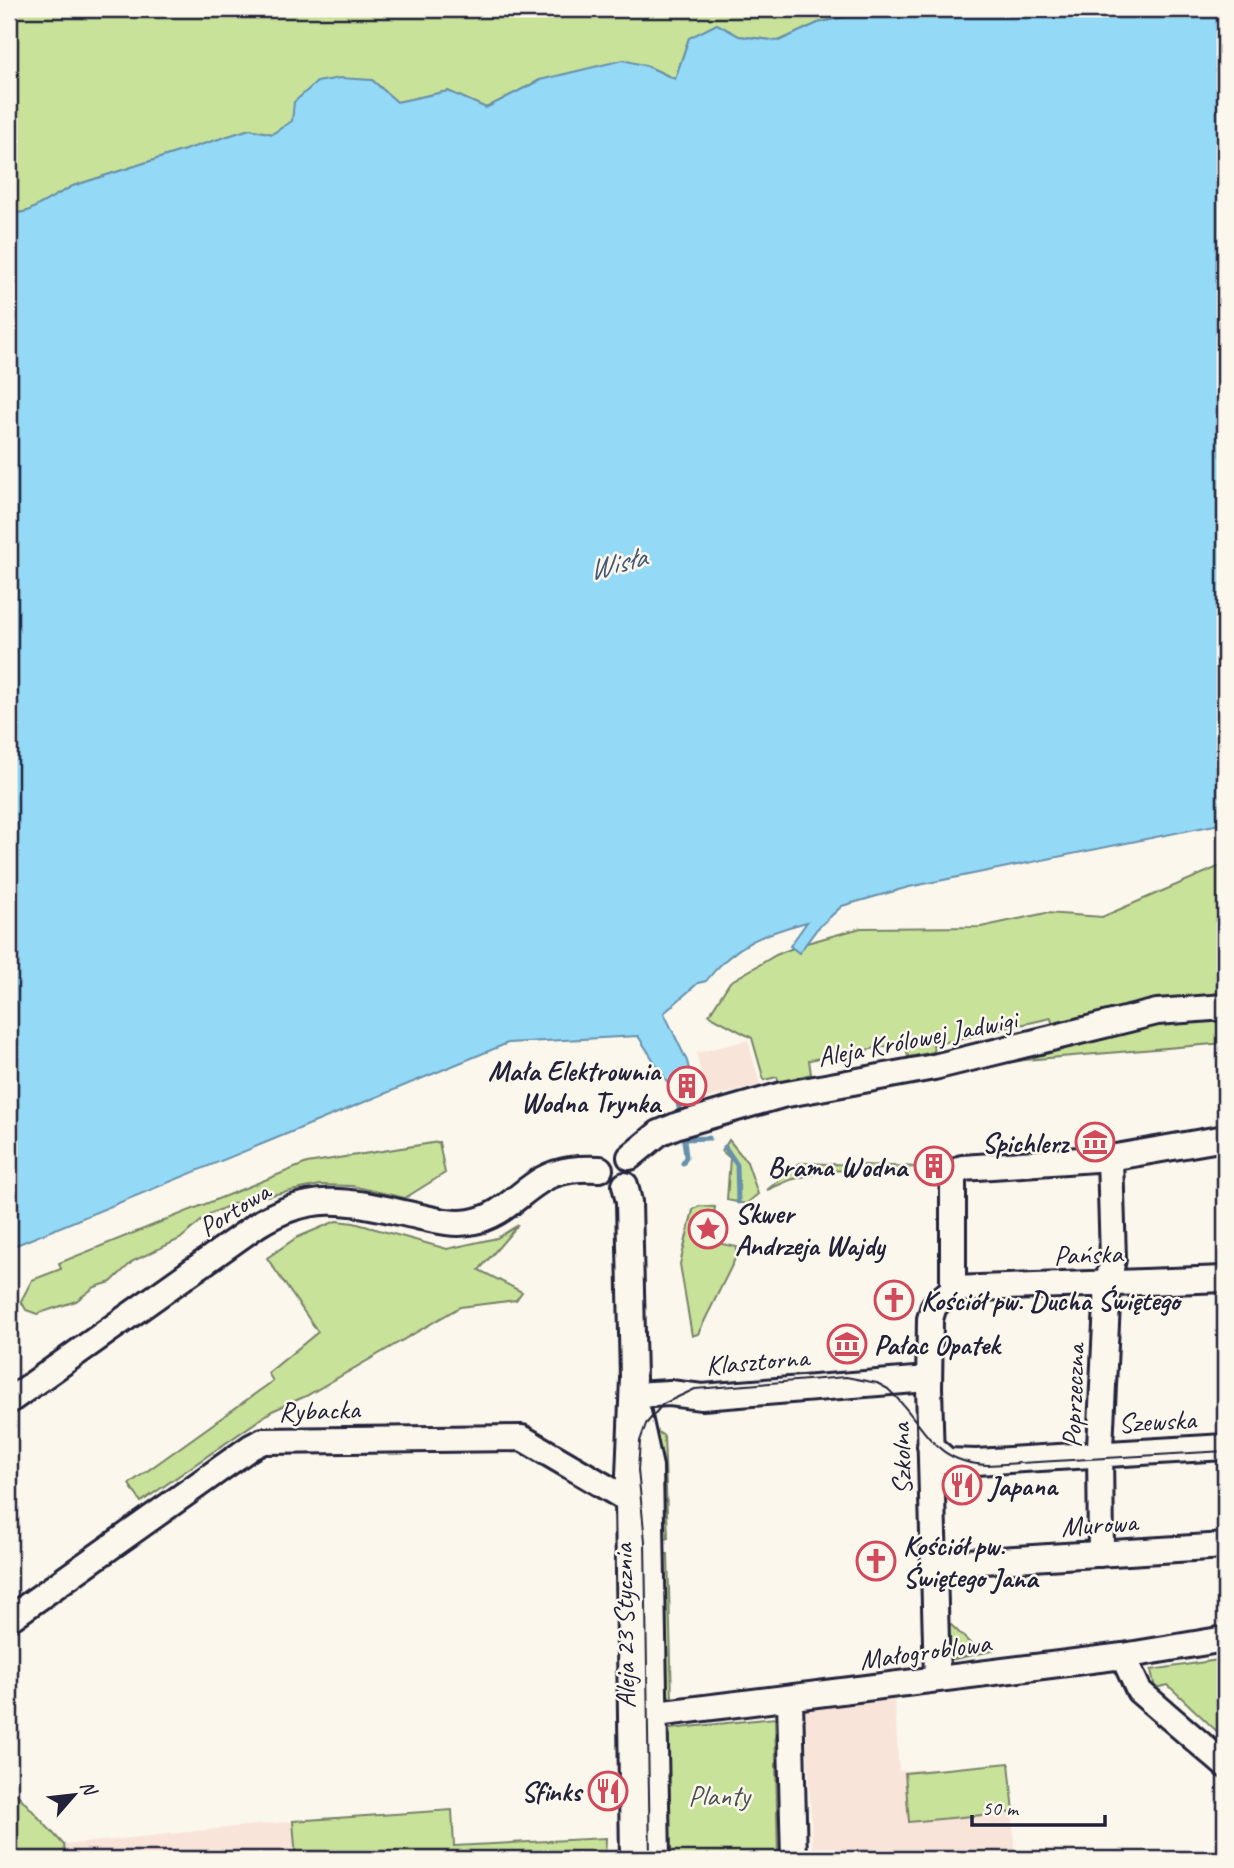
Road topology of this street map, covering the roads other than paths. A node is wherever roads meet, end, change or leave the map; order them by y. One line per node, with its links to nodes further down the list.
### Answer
1 (1225, 1007): 3 (street, Aleja Królowej Jadwigi)
2 (1225, 1138): 4 (street)
3 (631, 1157): 5 (street); 6 (street)
4 (1110, 1158): 8 (street, Poprzeczna); 9 (street)
5 (600, 1168): 6 (street); 12 (street, Portowa)
6 (625, 1185): 11 (street, Aleja 23 Stycznia)
7 (1225, 1279): 8 (street, Pańska)
8 (1108, 1283): 9 (street, Pańska); 15 (street, Poprzeczna)
9 (953, 1289): 10 (street, Szkolna)
10 (929, 1379): 11 (street, Klasztorna); 13 (street, Szkolna)
11 (633, 1395): 16 (street, Aleja 23 Stycznia); 25 (street, Aleja 23 Stycznia)
12 (9, 1401)
13 (930, 1446): 15 (street, Szewska); 19 (street, Szkolna)
14 (1225, 1447): 15 (street, Szewska)
15 (1100, 1454): 18 (street, Poprzeczna)
16 (628, 1500): 20 (street, Rybacka); 25 (street, Aleja 23 Stycznia)
17 (1225, 1545): 18 (street, Murowa)
18 (1101, 1553): 19 (street, Murowa)
19 (935, 1564): 23 (street, Szkolna)
20 (9, 1619)
21 (1225, 1639): 22 (street, Małogroblowa)
22 (1123, 1656): 23 (street, Małogroblowa); 26 (street)
23 (937, 1678): 24 (street, Małogroblowa)
24 (790, 1700): 25 (street, Małogroblowa); 29 (street)
25 (644, 1716): 27 (street, Aleja 23 Stycznia); 28 (street, Aleja 23 Stycznia)
26 (1225, 1765)
27 (633, 1859)
28 (657, 1859)
29 (794, 1859)

